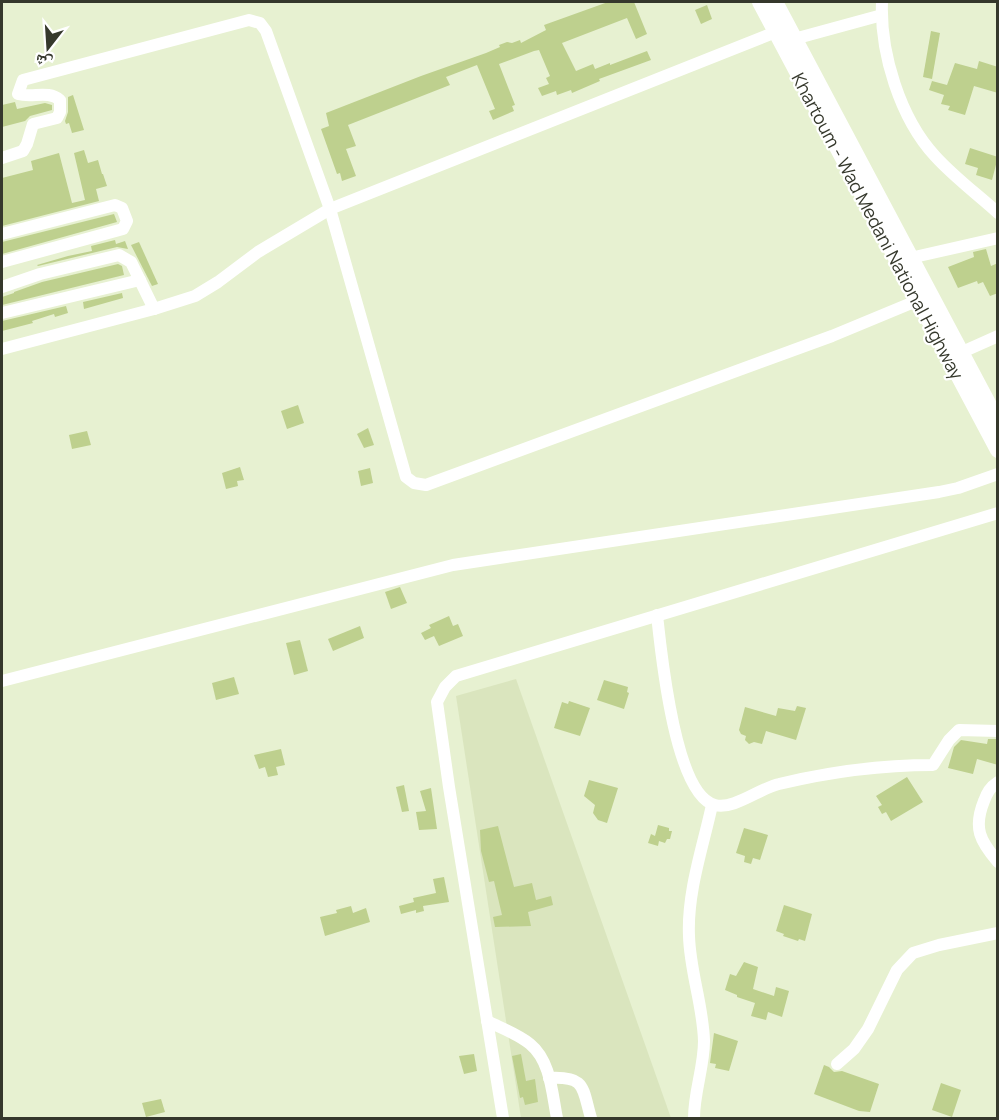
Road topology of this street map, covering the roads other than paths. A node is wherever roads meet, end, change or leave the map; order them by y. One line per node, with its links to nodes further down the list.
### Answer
1 (760, 2): 5 (highway, Khartoum - Wad Medani National Highway)
2 (882, 2): 4 (street)
3 (777, 3): 6 (highway, Khartoum - Wad Medani National Highway)
4 (882, 15): 6 (street); 9 (street)
5 (776, 32): 8 (street); 16 (highway, Khartoum - Wad Medani National Highway)
6 (794, 39): 12 (highway, Khartoum - Wad Medani National Highway)
7 (2, 158): 8 (street)
8 (330, 209): 16 (street); 17 (street)
9 (998, 213)
10 (2, 234): 13 (street)
11 (998, 238): 12 (street)
12 (910, 258): 16 (highway, Khartoum - Wad Medani National Highway)
13 (2, 262)
14 (140, 280): 15 (street); 17 (street); 18 (street)
15 (2, 287)
16 (924, 298): 21 (highway, Khartoum - Wad Medani National Highway); 23 (highway, Khartoum - Wad Medani National Highway)
17 (154, 309): 20 (street)
18 (2, 313)
19 (998, 336): 21 (street)
20 (2, 349)
21 (960, 353): 22 (highway, Khartoum - Wad Medani National Highway)
22 (998, 422)
23 (996, 442)
24 (998, 474): 27 (street)
25 (998, 513): 26 (street)
26 (657, 615): 30 (street); 33 (street)
27 (2, 681)
28 (998, 730): 30 (street)
29 (998, 782): 31 (street)
30 (712, 805): 39 (street)
31 (998, 862)
32 (998, 933): 34 (street)
33 (488, 1021): 35 (street); 36 (street)
34 (837, 1064)
35 (549, 1078): 37 (street); 38 (street)
36 (503, 1119)
37 (557, 1119)
38 (591, 1119)
39 (694, 1119)

